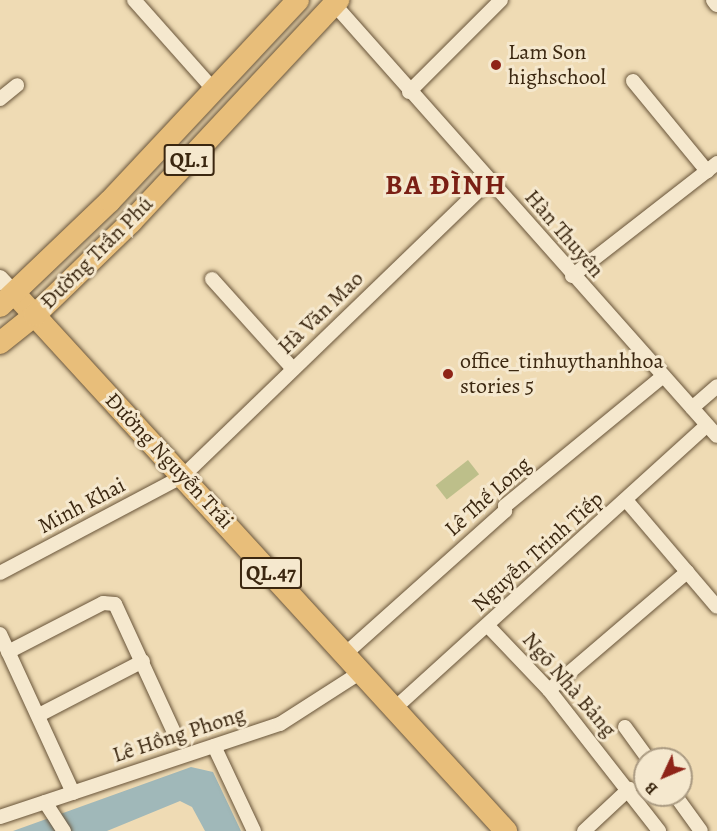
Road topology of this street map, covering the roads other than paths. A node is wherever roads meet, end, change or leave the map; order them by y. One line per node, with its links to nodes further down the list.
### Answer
1 (134, 0): 9 (street)
2 (298, 0): 9 (highway, Đường Trần Phú / QL.1)
3 (501, 0): 10 (street)
4 (714, 0): 6 (street)
5 (334, 1): 10 (street, Hàn Thuyên); 17 (highway, Đường Trần Phú / QL.1)
6 (717, 4)
7 (633, 81): 12 (street)
8 (17, 85): 11 (street)
9 (214, 90): 16 (highway, Đường Trần Phú / QL.1)
10 (409, 92): 13 (street, Hàn Thuyên)
11 (0, 99)
12 (712, 167): 14 (street)
13 (489, 181): 14 (street, Hàn Thuyên); 19 (street, Hà Văn Mao)
14 (572, 276): 20 (street, Hàn Thuyên)
15 (212, 279): 19 (street)
16 (5, 293): 17 (highway, Đường Nguyễn Trãi / QL.47)
17 (35, 315): 18 (highway, Đường Trần Phú / QL.1); 25 (highway, Đường Nguyễn Trãi / QL.47)
18 (0, 343)
19 (293, 369): 25 (street, Hà Văn Mao)
20 (663, 376): 22 (street, Hàn Thuyên); 33 (street, Lê Thế Long)
21 (717, 386): 22 (street)
22 (692, 408): 23 (street, Hàn Thuyên)
23 (707, 425): 24 (street, Hàn Thuyên); 26 (street, Nguyễn Trinh Tiếp)
24 (717, 436)
25 (183, 476): 28 (street, Minh Khai); 33 (highway, Đường Nguyễn Trãi / QL.47)
26 (626, 500): 27 (street); 30 (street, Nguyễn Trinh Tiếp)
27 (687, 572): 29 (street); 36 (street)
28 (0, 573)
29 (717, 607)
30 (489, 626): 36 (street, Ngõ Nhà Bảng); 37 (street, Nguyễn Trinh Tiếp)
31 (0, 634): 32 (street)
32 (8, 652): 34 (street); 38 (street)
33 (345, 654): 35 (highway, Đường Nguyễn Trãi / QL.47)
34 (143, 661): 38 (street); 40 (street)
35 (361, 672): 37 (highway, Đường Nguyễn Trãi / QL.47); 41 (street, Lê Hồng Phong)
36 (549, 690): 43 (street, Ngõ Nhà Bảng)
37 (395, 708): 50 (highway, Đường Nguyễn Trãi / QL.47)
38 (39, 715): 44 (street)
39 (625, 727): 42 (street)
40 (174, 730)
41 (214, 746): 44 (street, Lê Hồng Phong); 49 (street)
42 (639, 747)
43 (629, 789): 51 (street); 52 (street, Ngõ Nhà Bảng)
44 (73, 793): 45 (street, Lê Hồng Phong)
45 (45, 802): 47 (street, Lê Hồng Phong); 48 (street)
46 (684, 807): 53 (street)
47 (0, 817)
48 (64, 831)
49 (254, 831)
50 (506, 831)
51 (584, 831)
52 (659, 831)
53 (701, 831)

